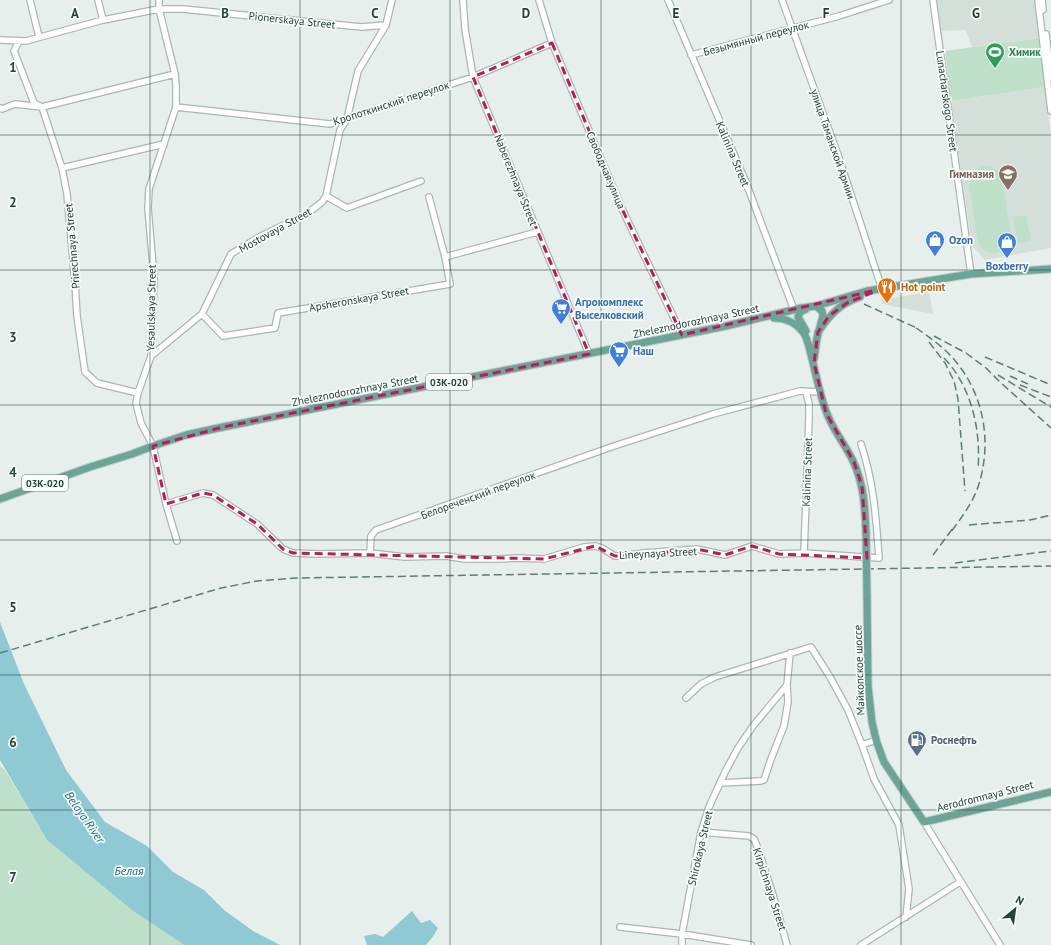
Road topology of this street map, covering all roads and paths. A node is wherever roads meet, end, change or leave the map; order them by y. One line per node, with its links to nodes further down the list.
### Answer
1 (30, 0): 17 (street)
2 (98, 0): 14 (street)
3 (159, 0): 13 (street)
4 (392, 0): 15 (street)
5 (462, 0): 23 (street, Naberezhnaya Street)
6 (539, 0): 20 (street, Свободная улица)
7 (668, 0): 21 (street, Kalinina Street)
8 (782, 0): 16 (street, улица Таманской Армии)
9 (889, 0): 16 (street, Безымянный переулок)
10 (933, 0): 38 (street, Lunacharskogo Street)
11 (1038, 0): 28 (street)
12 (1042, 0): 24 (street)
13 (159, 9): 14 (street, Pionerskaya Street); 15 (street, Pionerskaya Street); 22 (street, Yesaulskaya Street)
14 (103, 20): 17 (street, Pionerskaya Street)
15 (386, 25): 29 (street)
16 (792, 29): 21 (street, Безымянный переулок); 39 (street, улица Таманской Армии)
17 (39, 37): 19 (street, Pionerskaya Street)
18 (0, 40): 19 (street, Pionerskaya Street)
19 (19, 41): 25 (street)
20 (552, 43): 23 (street, Кропоткинский переулок); 45 (street, Свободная улица)
21 (691, 55): 41 (street, Kalinina Street)
22 (175, 74): 25 (street); 26 (street, Yesaulskaya Street)
23 (473, 77): 29 (street, Кропоткинский переулок); 35 (street, Naberezhnaya Street)
24 (1051, 78)
25 (42, 107): 27 (street); 31 (street, Prirechnaya Street)
26 (176, 107): 29 (street, Кропоткинский переулок); 30 (street, Yesaulskaya Street)
27 (0, 108)
28 (1051, 111)
29 (347, 119): 33 (street)
30 (164, 144): 31 (street); 48 (street, Yesaulskaya Street)
31 (62, 168): 52 (street, Prirechnaya Street)
32 (421, 181): 33 (street)
33 (326, 196): 42 (street, Mostovaya Street)
34 (429, 197): 36 (street, Apsheronskaya Street)
35 (537, 232): 36 (street); 47 (street, Naberezhnaya Street)
36 (446, 257): 42 (street, Apsheronskaya Street)
37 (1051, 269): 38 (main road, Zheleznodorozhnaya Street)
38 (971, 274): 39 (main road, Zheleznodorozhnaya Street)
39 (882, 289): 40 (main road, Zheleznodorozhnaya Street); 44 (main road)
40 (813, 307): 41 (main road, Zheleznodorozhnaya Street / 03К-020); 44 (main road); 46 (main road)
41 (794, 310): 43 (main road, Zheleznodorozhnaya Street / 03К-020)
42 (202, 314): 48 (street, Mostovaya Street)
43 (764, 318): 45 (main road, Zheleznodorozhnaya Street / 03К-020); 46 (main road)
44 (818, 332): 49 (main road)
45 (682, 336): 47 (main road, Zheleznodorozhnaya Street / 03К-020)
46 (809, 345): 49 (main road, Майкопское шоссе)
47 (589, 354): 54 (main road, Zheleznodorozhnaya Street / 03К-020)
48 (150, 356): 52 (street, Yesaulskaya Street)
49 (814, 363): 51 (main road, Майкопское шоссе)
50 (806, 392): 51 (street, Белореченский переулок); 58 (street, Белореченский переулок); 59 (street, Kalinina Street)
51 (820, 392): 63 (main road, Майкопское шоссе, bridge)
52 (138, 393): 54 (street, Yesaulskaya Street)
53 (861, 444): 59 (street, Lineynaya Street)
54 (153, 446): 55 (main road, Zheleznodorozhnaya Street / 03К-020); 56 (street, Yesaulskaya Street)
55 (0, 499)
56 (166, 504): 57 (street, Yesaulskaya Street); 58 (street)
57 (177, 541)
58 (370, 553): 59 (street, Lineynaya Street)
59 (804, 553)
60 (790, 653): 61 (street); 62 (street); 64 (street)
61 (787, 685): 65 (street, Shirokaya Street); 65 (street)
62 (686, 698)
63 (876, 740): 64 (street); 67 (main road, Майкопское шоссе)
64 (862, 745): 70 (street)
65 (720, 783): 68 (street, Shirokaya Street)
66 (1051, 792): 67 (main road, Aerodromnaya Street)
67 (924, 822): 69 (street, Майкопское шоссе)
68 (701, 832): 72 (street, Shirokaya Street); 75 (street, Kirpichnaya Street)
69 (960, 882): 70 (street); 77 (street, Майкопское шоссе)
70 (906, 917): 76 (street)
71 (620, 927): 72 (street)
72 (682, 934): 73 (street, Shirokaya Street); 74 (street)
73 (682, 945)
74 (751, 945)
75 (787, 945)
76 (861, 945)
77 (1000, 945)

